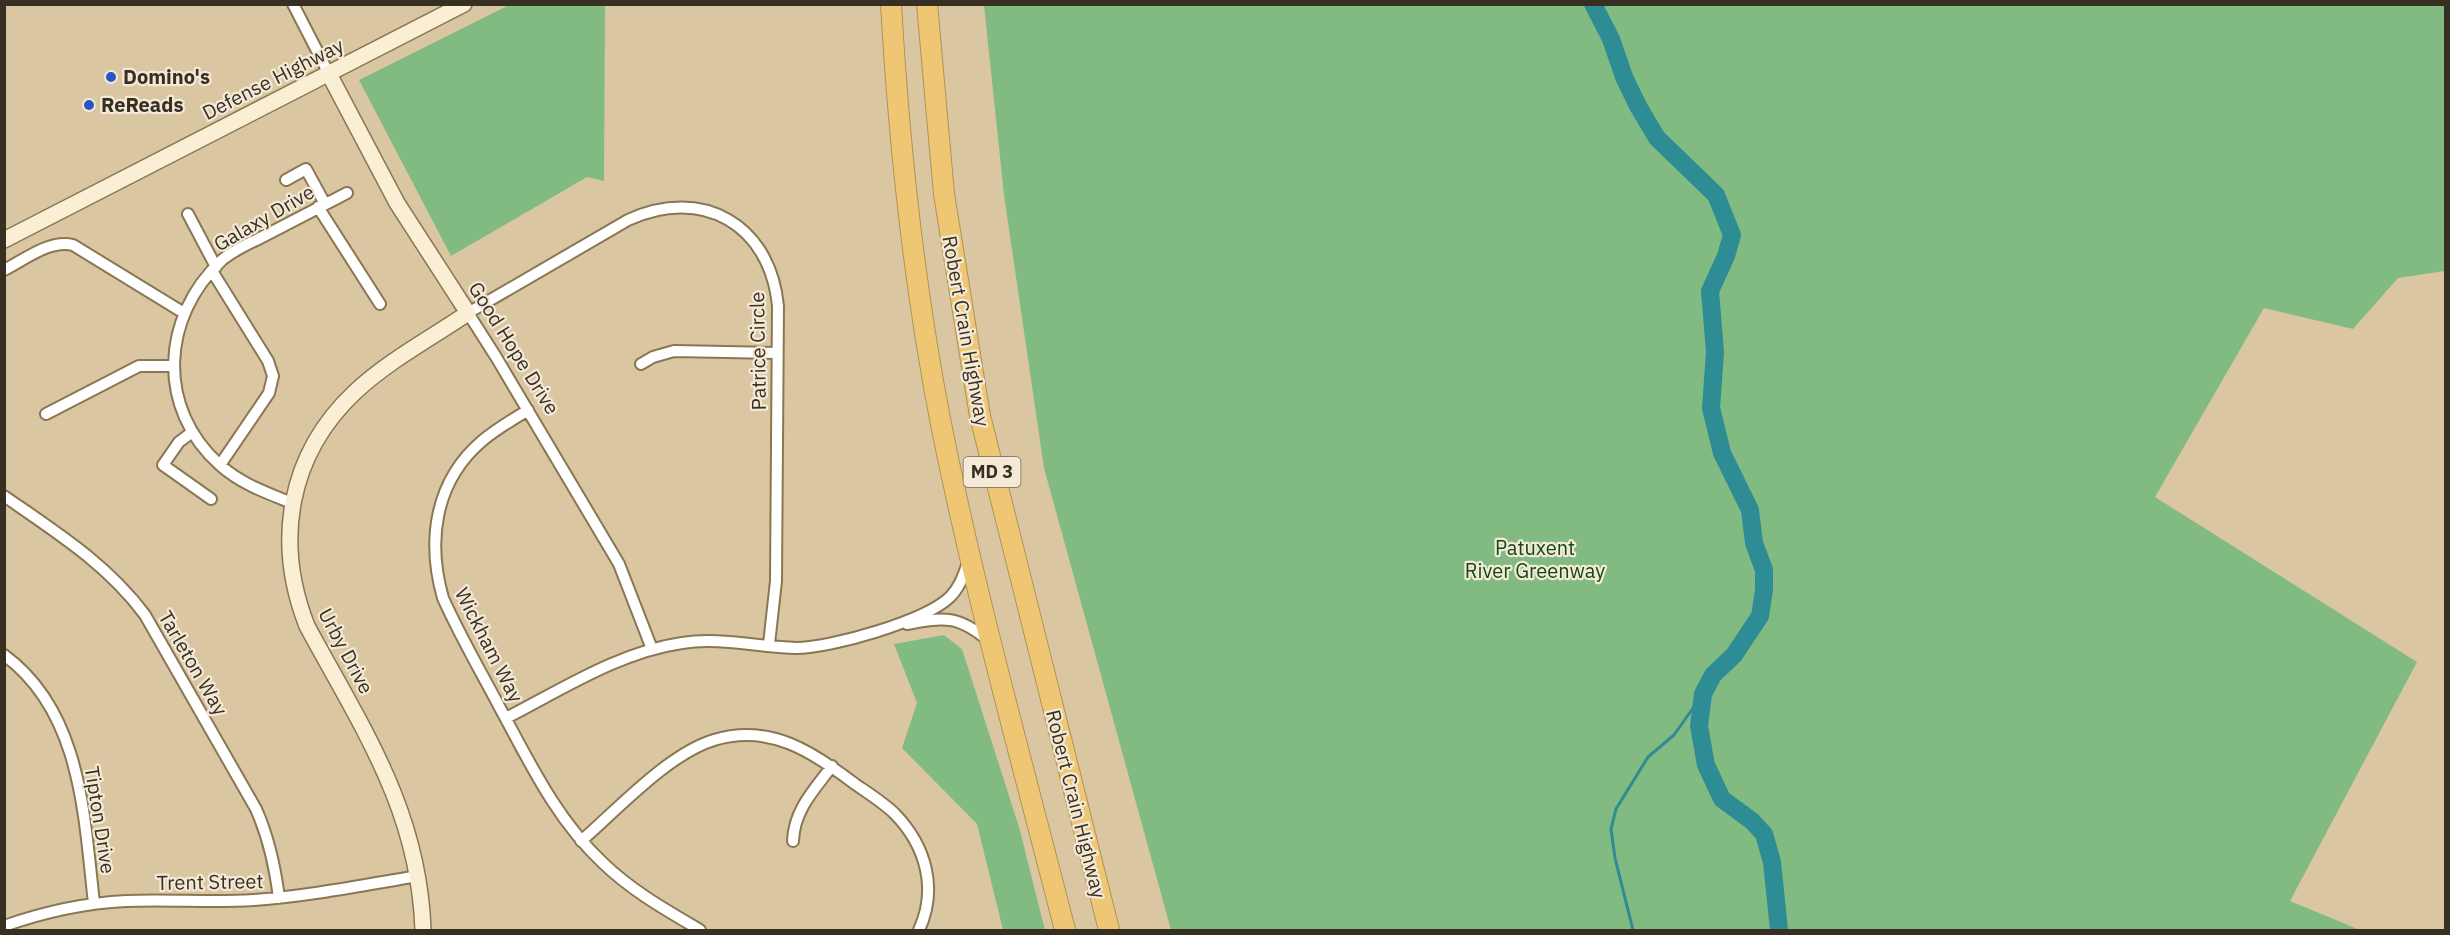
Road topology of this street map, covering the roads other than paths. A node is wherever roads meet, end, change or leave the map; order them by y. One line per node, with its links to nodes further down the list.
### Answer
1 (293, 4): 5 (street)
2 (465, 4): 5 (street, Defense Highway)
3 (891, 4): 26 (highway, Robert Crain Highway / MD 3)
4 (927, 4): 44 (highway, Robert Crain Highway / MD 3)
5 (329, 74): 10 (street, Defense Highway); 15 (street, Good Hope Drive)
6 (286, 180): 8 (street)
7 (347, 193): 8 (street, Galaxy Drive)
8 (322, 206): 11 (street, Galaxy Drive); 13 (street)
9 (188, 214): 11 (street)
10 (4, 240)
11 (214, 269): 14 (street, Galaxy Drive); 22 (street)
12 (4, 270): 14 (street)
13 (380, 304)
14 (184, 313): 18 (street, Galaxy Drive)
15 (468, 313): 16 (street, Patrice Circle); 19 (street, Good Hope Drive); 25 (street, Urby Drive)
16 (777, 353): 17 (street); 29 (street, Patrice Circle)
17 (641, 364)
18 (173, 366): 20 (street); 21 (street, Galaxy Drive)
19 (528, 410): 30 (street, Good Hope Drive); 32 (street, Wickham Way)
20 (46, 414)
21 (191, 433): 22 (street, Galaxy Drive); 24 (street)
22 (220, 465): 25 (street, Galaxy Drive)
23 (4, 496): 37 (street, Tarleton Way)
24 (212, 499)
25 (292, 503): 36 (street, Urby Drive)
26 (970, 556): 27 (street); 28 (highway, Robert Crain Highway / MD 3)
27 (889, 627): 28 (street); 29 (street)
28 (992, 643): 43 (highway, Robert Crain Highway / MD 3)
29 (769, 644): 30 (street)
30 (652, 650): 32 (street)
31 (4, 655): 38 (street, Tipton Drive)
32 (506, 718): 34 (street, Wickham Way)
33 (832, 766): 34 (street); 35 (street); 42 (street)
34 (581, 841): 41 (street, Wickham Way)
35 (793, 841)
36 (418, 876): 37 (street, Trent Street); 40 (street, Urby Drive)
37 (279, 898): 38 (street, Trent Street)
38 (94, 903): 39 (street, Trent Street)
39 (4, 926)
40 (423, 930)
41 (700, 930)
42 (919, 930)
43 (1065, 930)
44 (1109, 930)

